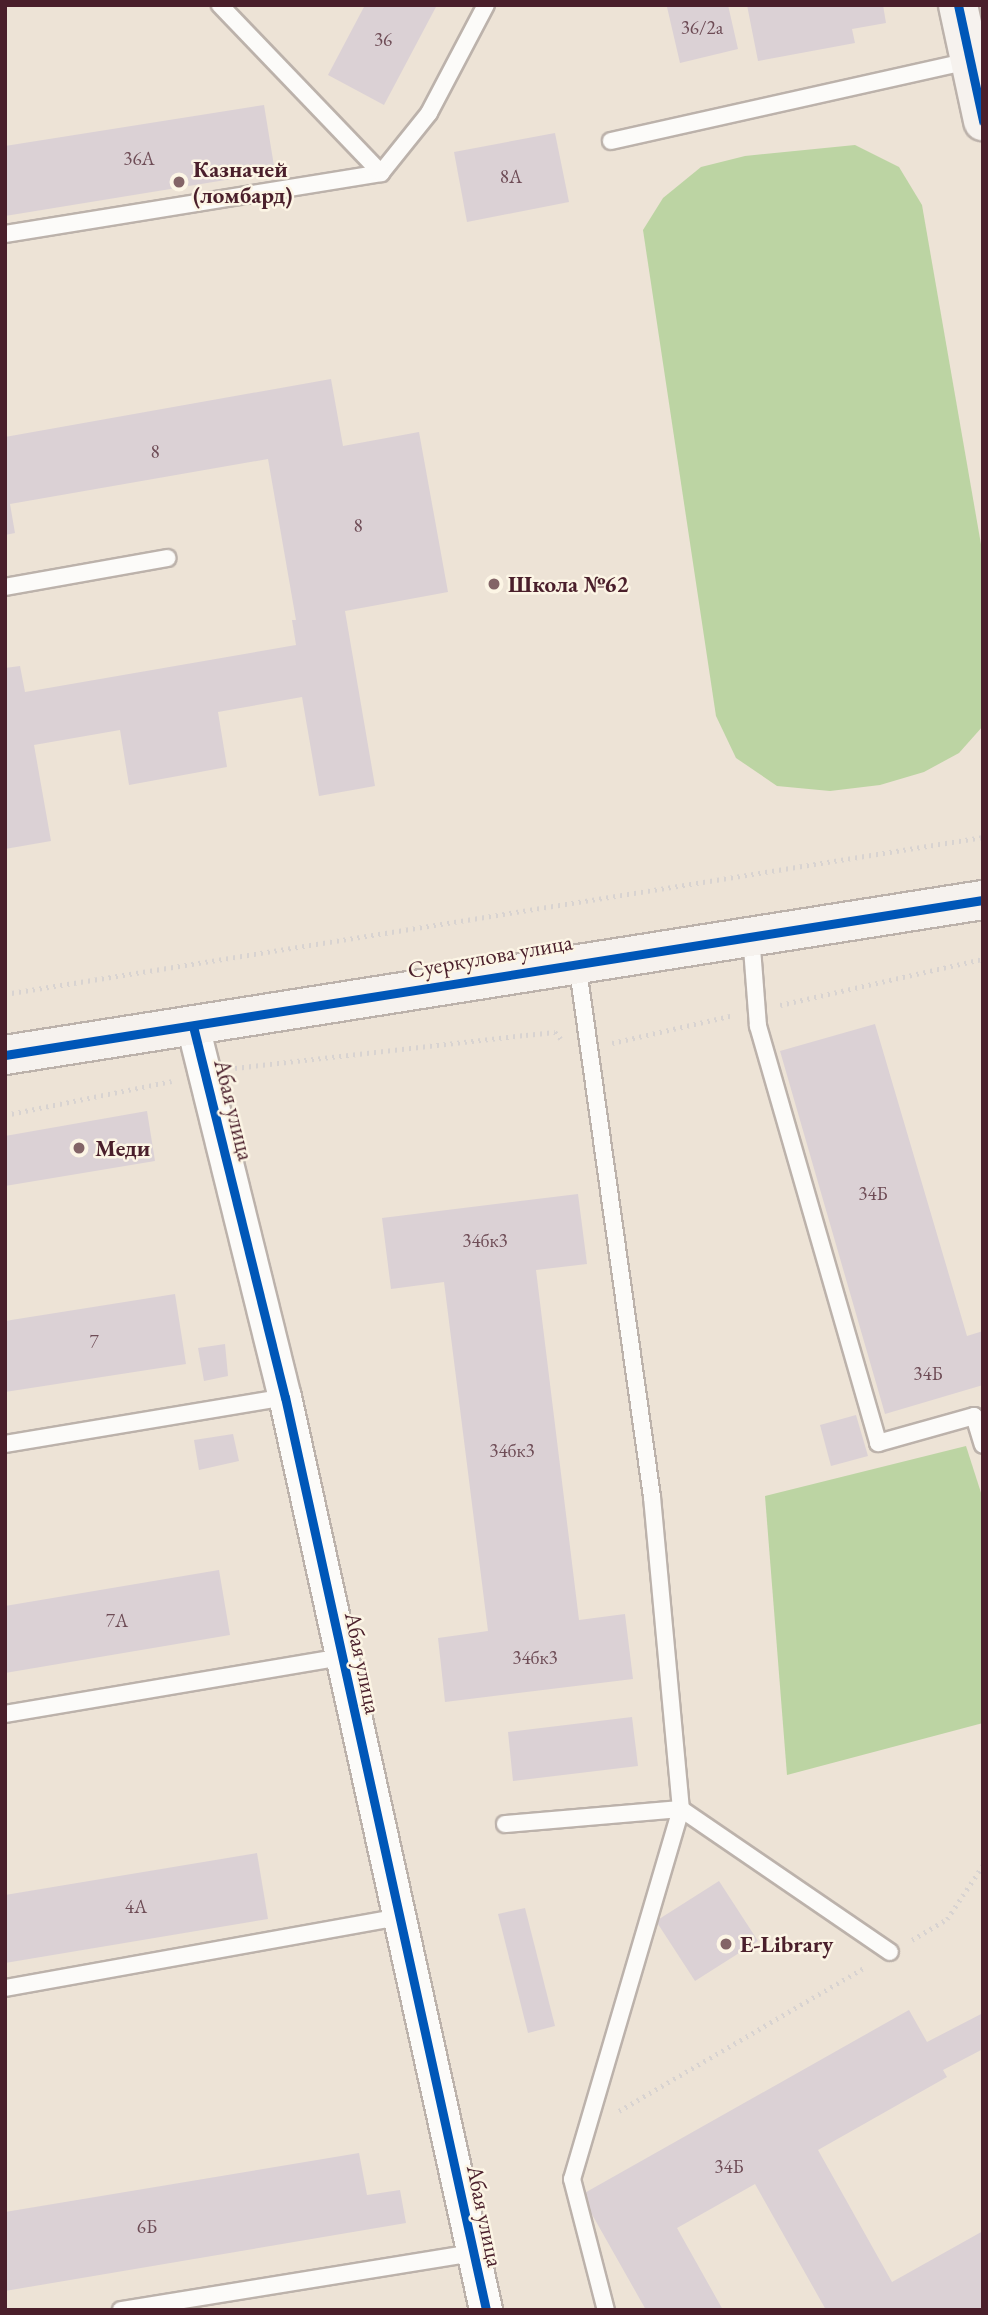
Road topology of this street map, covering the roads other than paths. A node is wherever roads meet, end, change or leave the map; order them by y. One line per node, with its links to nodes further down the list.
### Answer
1 (220, 5): 7 (lane)
2 (486, 5): 7 (lane)
3 (958, 5): 4 (street)
4 (970, 61): 5 (street); 6 (lane)
5 (983, 121)
6 (611, 141)
7 (381, 173): 8 (lane)
8 (5, 234)
9 (167, 558): 10 (lane)
10 (5, 587)
11 (983, 900): 12 (street, Суеркулова улица)
12 (751, 935): 13 (street, Суеркулова улица); 18 (lane)
13 (577, 961): 14 (street, Суеркулова улица); 21 (lane)
14 (193, 1026): 15 (street, Суеркулова улица); 16 (street, Абая улица)
15 (5, 1055)
16 (285, 1397): 17 (lane); 19 (street, Абая улица)
17 (5, 1444)
18 (983, 1446)
19 (342, 1657): 20 (lane); 23 (street, Абая улица)
20 (5, 1714)
21 (681, 1809): 22 (lane); 24 (lane); 29 (lane)
22 (505, 1824)
23 (400, 1917): 25 (lane); 26 (street, Абая улица)
24 (890, 1952)
25 (5, 1987)
26 (474, 2253): 27 (lane); 28 (street, Абая улица)
27 (121, 2310)
28 (486, 2310)
29 (606, 2310)

